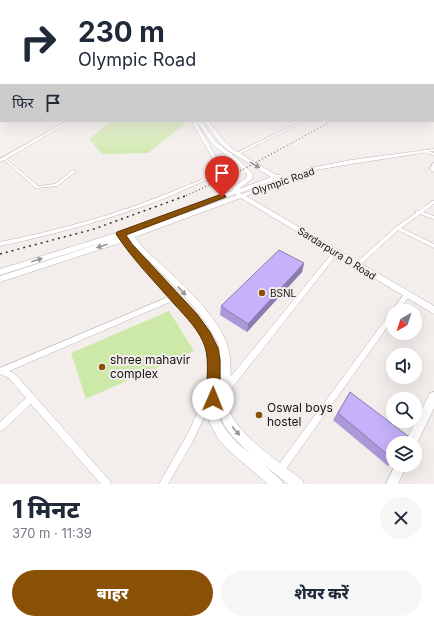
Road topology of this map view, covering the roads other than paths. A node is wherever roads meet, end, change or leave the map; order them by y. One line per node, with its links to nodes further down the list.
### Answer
1 (67, 122): 11 (street)
2 (197, 122): 23 (street)
3 (199, 122): 17 (street)
4 (208, 122): 9 (street)
5 (302, 122): 9 (street)
6 (434, 146): 13 (street, Olympic Road)
7 (434, 150): 8 (street, Olympic Road)
8 (424, 151): 10 (street); 13 (street, Olympic Road)
9 (236, 154): 16 (street, one-way to 16)
10 (434, 154)
11 (2, 160): 14 (street)
12 (434, 164): 15 (street)
13 (313, 168): 16 (street, Olympic Road)
14 (74, 171)
15 (434, 171)
16 (278, 179): 17 (street, Olympic Road)
17 (238, 194): 22 (street, Olympic Road); 25 (street, Sardarpura D Road)
18 (434, 202): 19 (street)
19 (418, 212): 20 (street); 21 (street)
20 (434, 218)
21 (398, 228): 24 (street); 26 (street)
22 (125, 235): 27 (street, Olympic Road, one-way to 22); 28 (street, Olympic Road, one-way to 28); 30 (street); 36 (street, one-way to 36)
23 (0, 244)
24 (434, 246)
25 (336, 252): 26 (street, Sardarpura D Road); 36 (street)
26 (357, 265): 29 (street, Sardarpura D Road)
27 (0, 272)
28 (0, 279)
29 (407, 295): 31 (street); 32 (street, Sardarpura D Road)
30 (175, 297): 34 (street); 35 (street)
31 (400, 304)
32 (434, 310)
33 (386, 324): 41 (street)
34 (0, 372): 38 (street)
35 (213, 390): 36 (street); 44 (street); 45 (street)
36 (225, 390): 41 (street, one-way to 41)
37 (434, 398): 40 (street)
38 (31, 399): 39 (street); 43 (street)
39 (0, 427)
40 (415, 436)
41 (280, 470): 46 (street)
42 (398, 472): 47 (street)
43 (107, 484)
44 (163, 484)
45 (277, 484)
46 (298, 484)
47 (392, 484)

